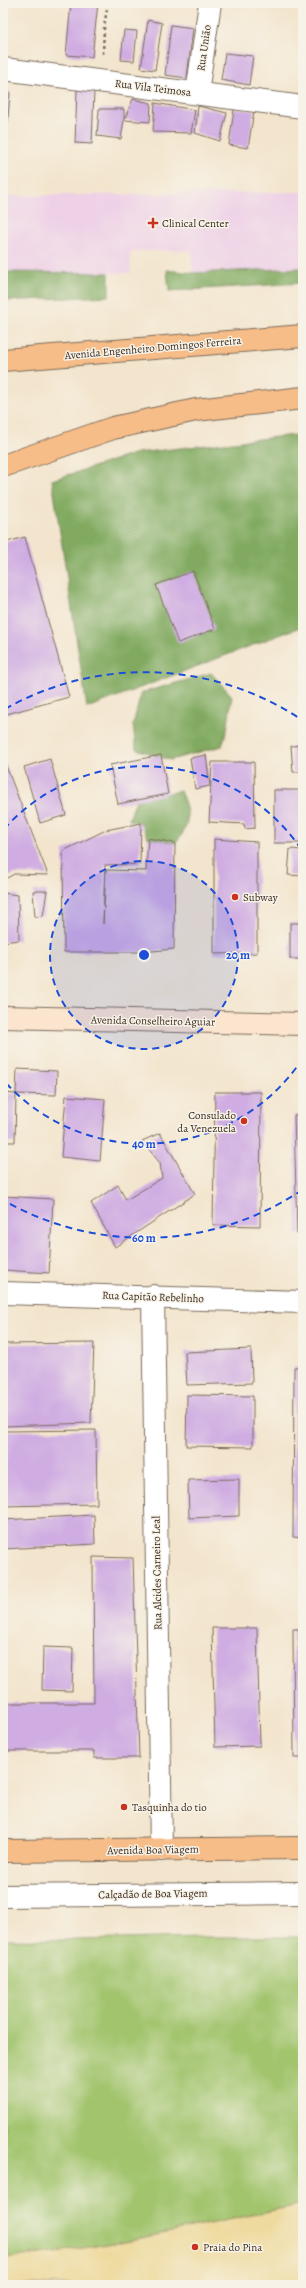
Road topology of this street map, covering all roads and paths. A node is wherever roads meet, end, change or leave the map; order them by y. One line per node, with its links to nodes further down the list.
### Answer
1 (108, 3): 4 (path)
2 (210, 3): 5 (street, Rua União)
3 (3, 69): 4 (street, Rua Vila Teimosa)
4 (102, 82): 5 (street, Rua Vila Teimosa)
5 (197, 93): 6 (street, Rua Vila Teimosa)
6 (303, 107)
7 (303, 336): 8 (main road, Avenida Engenheiro Domingos Ferreira)
8 (3, 360)
9 (303, 398): 10 (main road)
10 (3, 466)
11 (3, 1018): 12 (main road, Avenida Conselheiro Aguiar)
12 (303, 1024)
13 (3, 1293): 14 (street, Rua Capitão Rebelinho)
14 (153, 1296): 15 (street, Rua Capitão Rebelinho); 17 (street, Rua Alcides Carneiro Leal)
15 (303, 1302)
16 (303, 1848): 17 (main road, Avenida Boa Viagem)
17 (162, 1850): 18 (main road, Avenida Boa Viagem)
18 (3, 1852)
19 (303, 1893): 20 (street, Calçadão de Boa Viagem)
20 (3, 1896)

